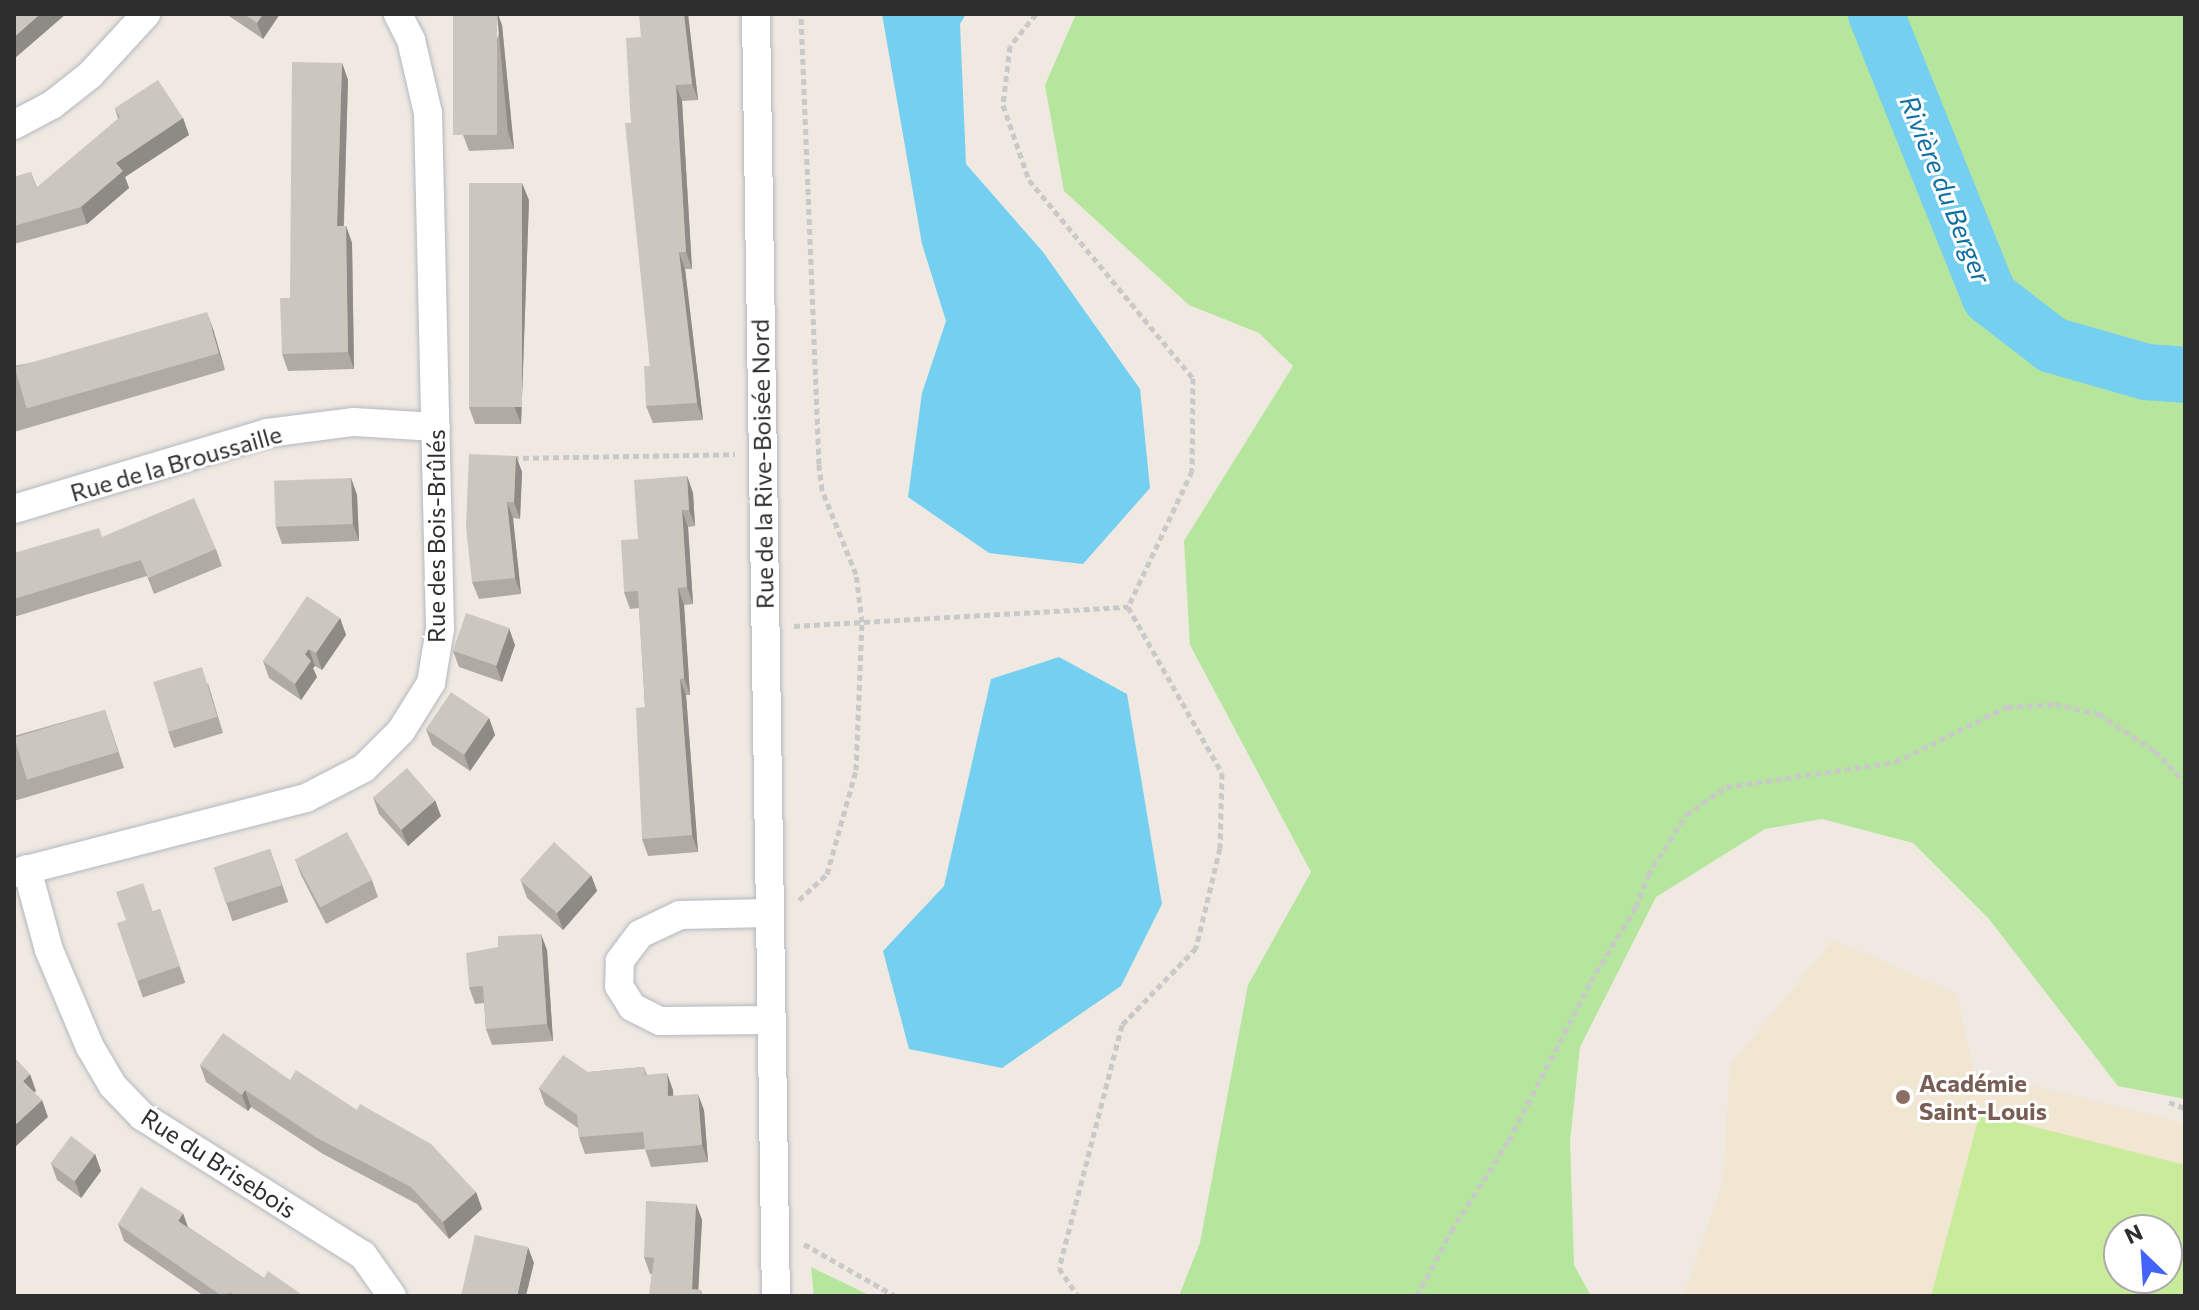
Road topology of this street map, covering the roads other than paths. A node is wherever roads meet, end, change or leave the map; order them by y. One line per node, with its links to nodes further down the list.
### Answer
1 (146, 14): 4 (street)
2 (398, 14): 5 (street, Rue des Bois-Brûlés)
3 (756, 14): 8 (street, Rue de la Rive-Boisée Nord)
4 (14, 125)
5 (436, 427): 6 (street, Rue de la Broussaille); 7 (street, Rue des Bois-Brûlés)
6 (14, 509)
7 (20, 871): 10 (street, Rue du Brisebois)
8 (769, 911): 9 (street, Rue de la Rive-Boisée Nord); 9 (street)
9 (769, 1020): 11 (street, Rue de la Rive-Boisée Nord)
10 (392, 1296)
11 (776, 1296)

